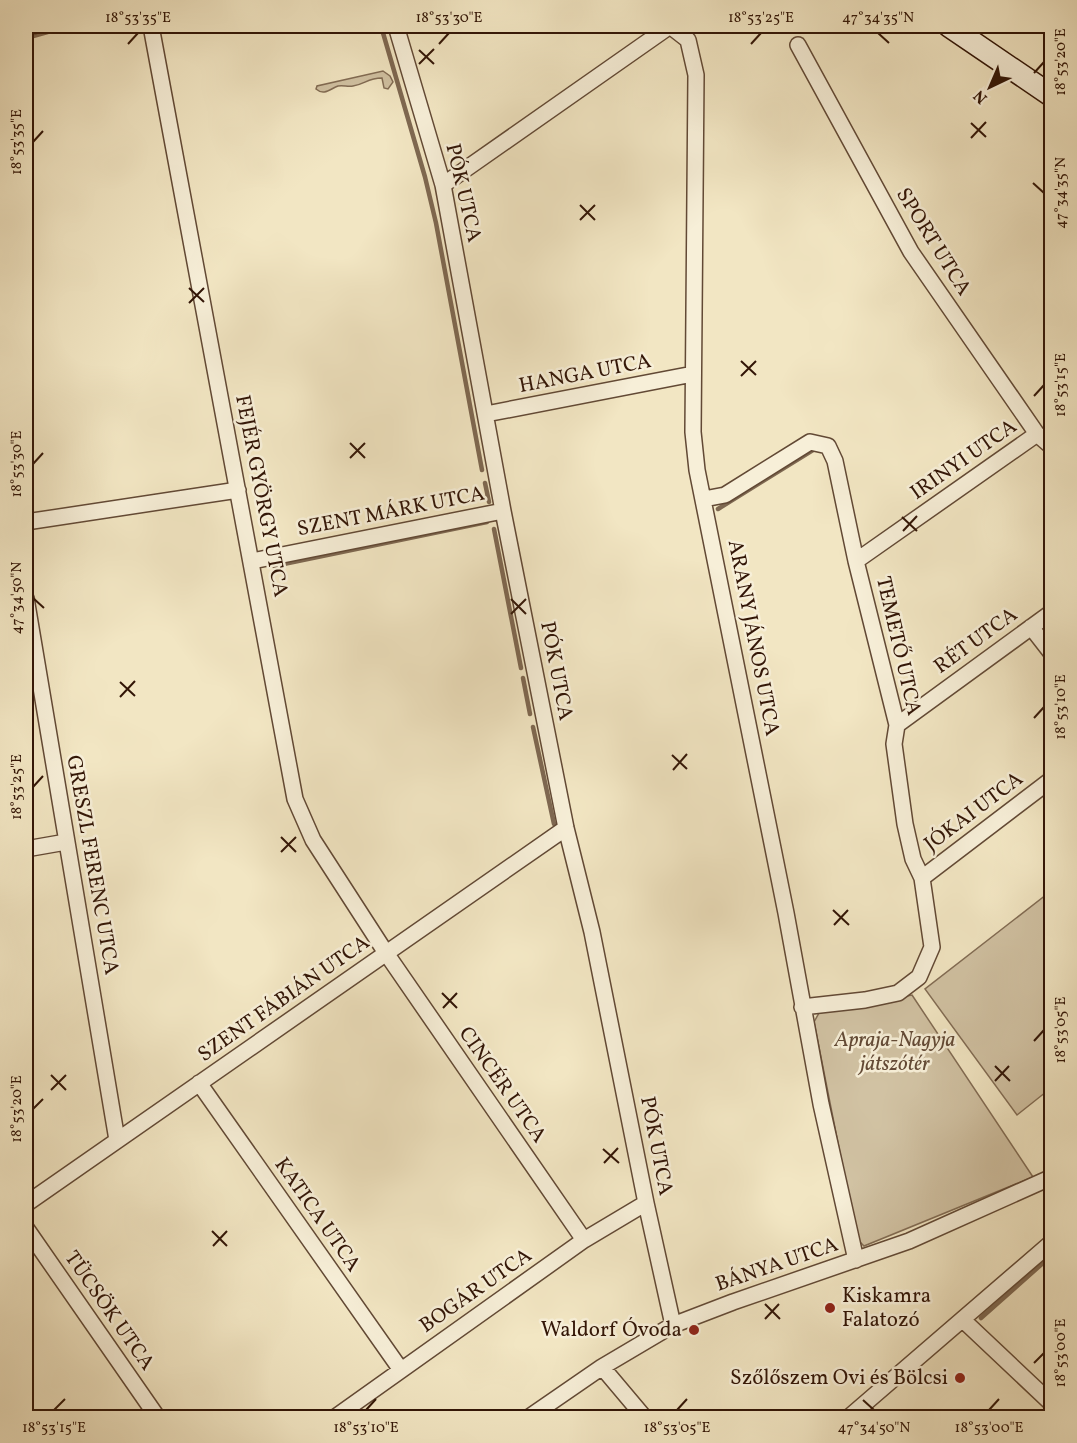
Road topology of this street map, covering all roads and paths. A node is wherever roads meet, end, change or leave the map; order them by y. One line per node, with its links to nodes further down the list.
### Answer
1 (34, 26): 6 (street)
2 (151, 26): 14 (street, FEJÉR GYÖRGY UTCA)
3 (396, 26): 9 (street, PÓK UTCA)
4 (670, 26): 9 (street); 10 (street, ARANY JÁNOS UTCA)
5 (949, 26): 8 (street)
6 (26, 28)
7 (798, 45): 12 (street, SPORT UTCA)
8 (1052, 96)
9 (443, 185): 11 (street, PÓK UTCA)
10 (693, 374): 11 (street, HANGA UTCA); 15 (street, ARANY JÁNOS UTCA)
11 (486, 414): 16 (street, PÓK UTCA)
12 (1037, 434): 13 (street, SPORT UTCA); 19 (street, IRINYI UTCA)
13 (1052, 447)
14 (238, 490): 17 (street); 18 (street, FEJÉR GYÖRGY UTCA)
15 (704, 499): 19 (street, TEMETŐ UTCA); 31 (street, ARANY JÁNOS UTCA)
16 (503, 511): 18 (street, SZENT MÁRK UTCA); 26 (street, PÓK UTCA)
17 (26, 522)
18 (252, 561): 30 (street, FEJÉR GYÖRGY UTCA)
19 (856, 561): 24 (street, TEMETŐ UTCA)
20 (26, 598): 27 (street, GRESZL FERENC UTCA)
21 (1052, 612): 22 (street, RÉT UTCA)
22 (1031, 627): 23 (street); 24 (street, RÉT UTCA)
23 (1052, 654)
24 (897, 725): 29 (street, TEMETŐ UTCA)
25 (1052, 780): 29 (street, JÓKAI UTCA)
26 (566, 828): 30 (street, SZENT FÁBIÁN UTCA); 35 (street, PÓK UTCA)
27 (66, 842): 28 (street); 33 (street, GRESZL FERENC UTCA)
28 (26, 849)
29 (922, 878): 31 (street, TEMETŐ UTCA)
30 (386, 953): 32 (street, SZENT FÁBIÁN UTCA); 38 (street, CINCÉR UTCA)
31 (802, 1007): 40 (street, ARANY JÁNOS UTCA)
32 (199, 1083): 33 (street, SZENT FÁBIÁN UTCA); 44 (street, KATICA UTCA)
33 (117, 1140): 36 (street, SZENT FÁBIÁN UTCA)
34 (1052, 1177): 40 (street, BÁNYA UTCA)
35 (646, 1203): 38 (street, BOGÁR UTCA); 42 (street, PÓK UTCA)
36 (26, 1204)
37 (26, 1228): 46 (street, TÜCSÖK UTCA)
38 (584, 1240): 44 (street, BOGÁR UTCA)
39 (1052, 1242): 41 (street)
40 (856, 1260): 42 (street, BÁNYA UTCA)
41 (963, 1320): 45 (street); 50 (street)
42 (673, 1325): 43 (street, BÁNYA UTCA)
43 (602, 1367): 48 (street, BÁNYA UTCA); 49 (street)
44 (401, 1370): 47 (street, BOGÁR UTCA)
45 (1052, 1404)
46 (158, 1418)
47 (334, 1418)
48 (528, 1418)
49 (645, 1418)
50 (848, 1418)

